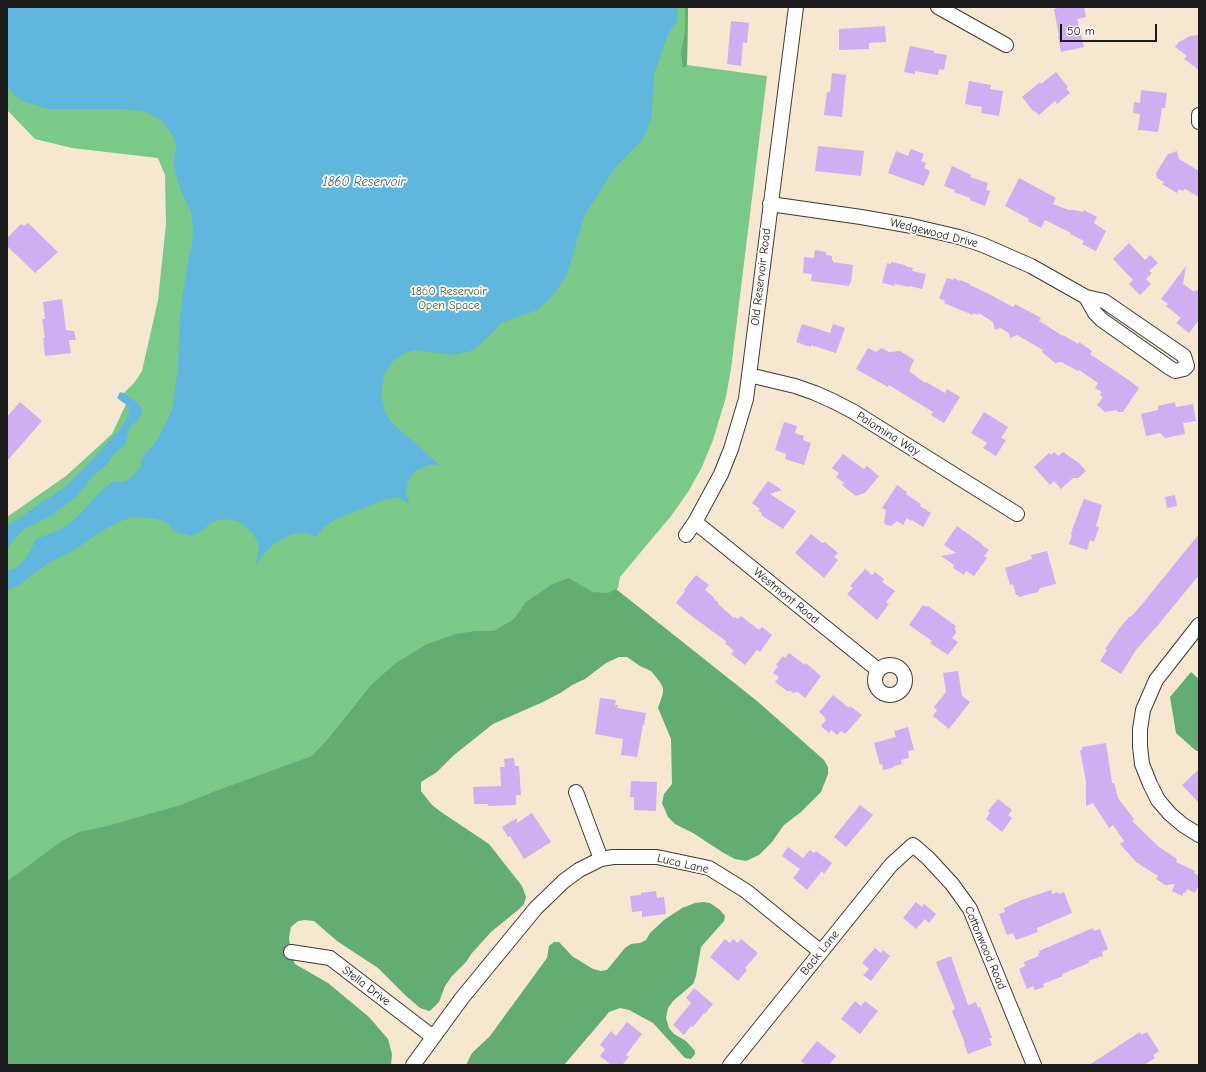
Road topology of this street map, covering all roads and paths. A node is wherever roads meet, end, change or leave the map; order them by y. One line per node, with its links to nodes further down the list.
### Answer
1 (796, 7): 6 (street, Old Reservoir Road)
2 (938, 7): 3 (street)
3 (1006, 44)
4 (1199, 114): 5 (street)
5 (1199, 122)
6 (770, 204): 7 (street, Wedgewood Drive); 8 (street, Old Reservoir Road)
7 (1086, 297): 7 (street, Wedgewood Drive)
8 (750, 375): 9 (street, Palomina Way); 10 (street, Old Reservoir Road)
9 (1017, 514)
10 (694, 522): 11 (street, Old Reservoir Road); 13 (street, Westmont Road)
11 (686, 535)
12 (1199, 625): 15 (street)
13 (878, 670)
14 (576, 792): 17 (street)
15 (1199, 836)
16 (913, 845): 19 (street, Back Lane); 23 (street, Cottonwood Road)
17 (601, 859): 19 (street, Luca Lane); 20 (street, Luca Lane)
18 (291, 952): 20 (street, Stella Drive)
19 (821, 952): 22 (street, Back Lane)
20 (433, 1037): 21 (street, Luca Lane)
21 (413, 1065)
22 (730, 1065)
23 (1034, 1065)

